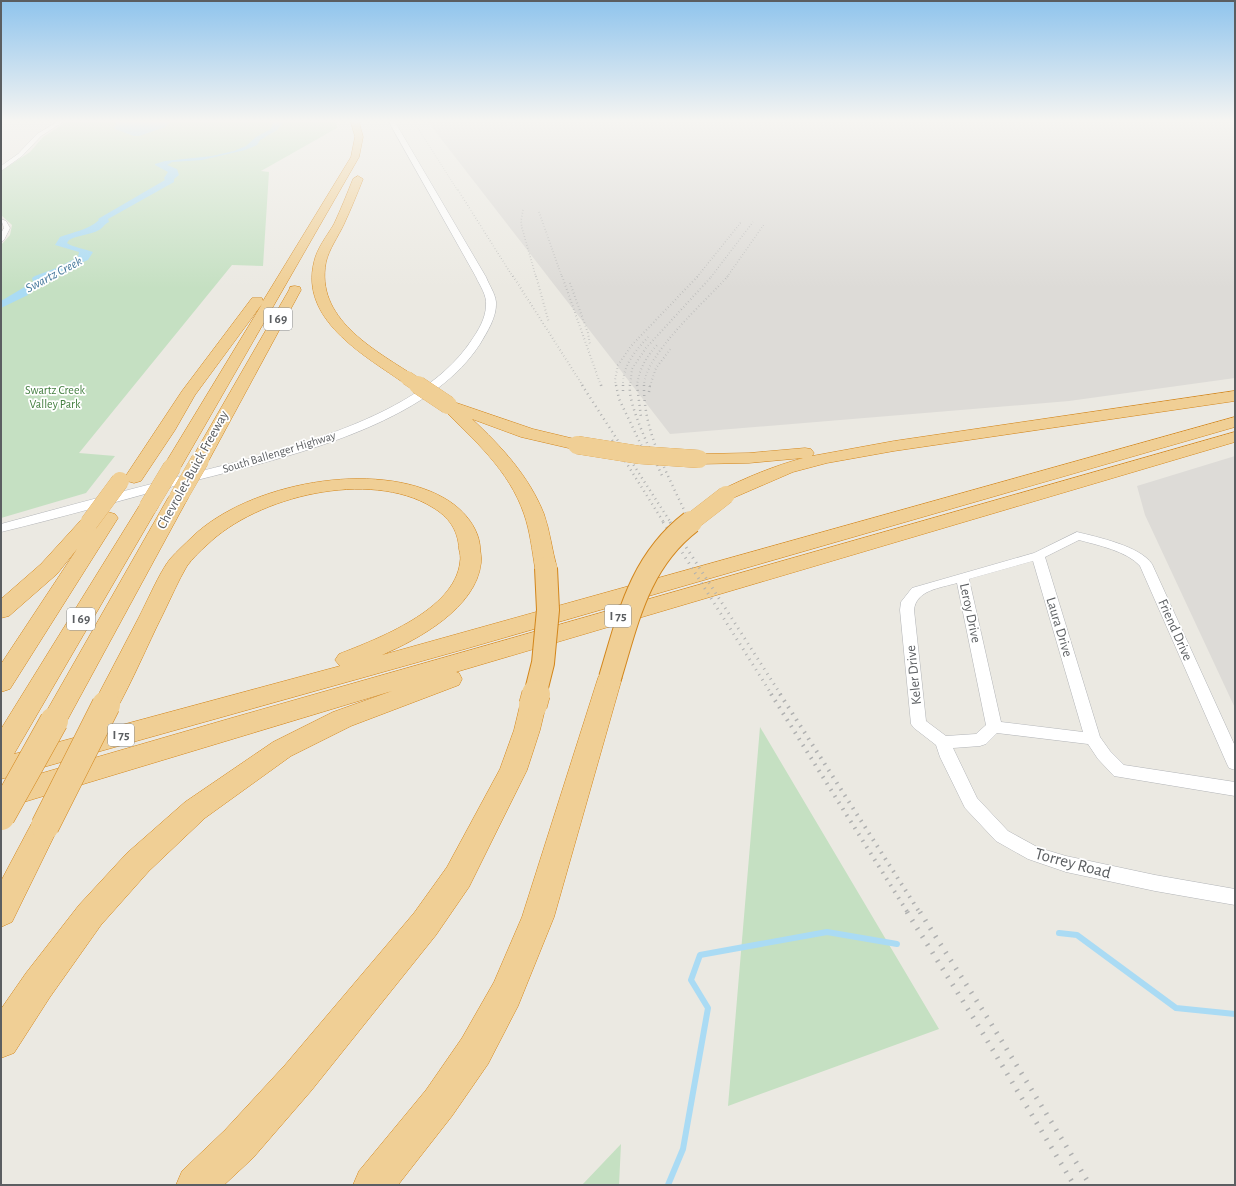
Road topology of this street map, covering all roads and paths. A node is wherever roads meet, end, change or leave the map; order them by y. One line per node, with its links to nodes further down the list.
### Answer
1 (343, 177): 5 (highway, Chevrolet-Buick Freeway / I 69)
2 (359, 177): 9 (highway, Chevrolet-Buick Freeway / I 69, bridge)
3 (359, 177): 31 (highway, Chevrolet-Buick Freeway / I 69, bridge)
4 (424, 177): 16 (street, South Ballenger Highway)
5 (333, 194): 15 (highway, bridge); 25 (highway, Chevrolet-Buick Freeway / I 69, bridge)
6 (1, 221): 7 (street)
7 (1, 240)
8 (1235, 396): 13 (highway)
9 (448, 405): 13 (highway, bridge); 35 (highway, bridge)
10 (1235, 406): 14 (highway)
11 (1235, 422): 14 (highway, I 75)
12 (1235, 437): 20 (highway, I 75)
13 (894, 446): 36 (highway, bridge)
14 (1018, 482): 22 (highway, I 75)
15 (98, 520): 19 (highway); 21 (highway)
16 (1, 528)
17 (1038, 556): 18 (street, Leroy Drive); 24 (street, Laura Drive); 27 (street, Friend Drive)
18 (962, 577): 23 (street, Leroy Drive); 26 (street, Keler Drive)
19 (1, 611)
20 (616, 617): 30 (highway, I 75); 34 (highway)
21 (1, 683)
22 (241, 702): 28 (highway, I 75); 33 (highway, bridge)
23 (994, 727): 24 (street); 26 (street)
24 (1093, 740): 29 (street)
25 (7, 741)
26 (943, 742): 32 (street, Torrey Road)
27 (1235, 764)
28 (1, 768)
29 (1235, 789)
30 (1, 796)
31 (1, 816)
32 (1235, 897)
33 (1, 912)
34 (1, 1040)
35 (196, 1185)
36 (372, 1185)

